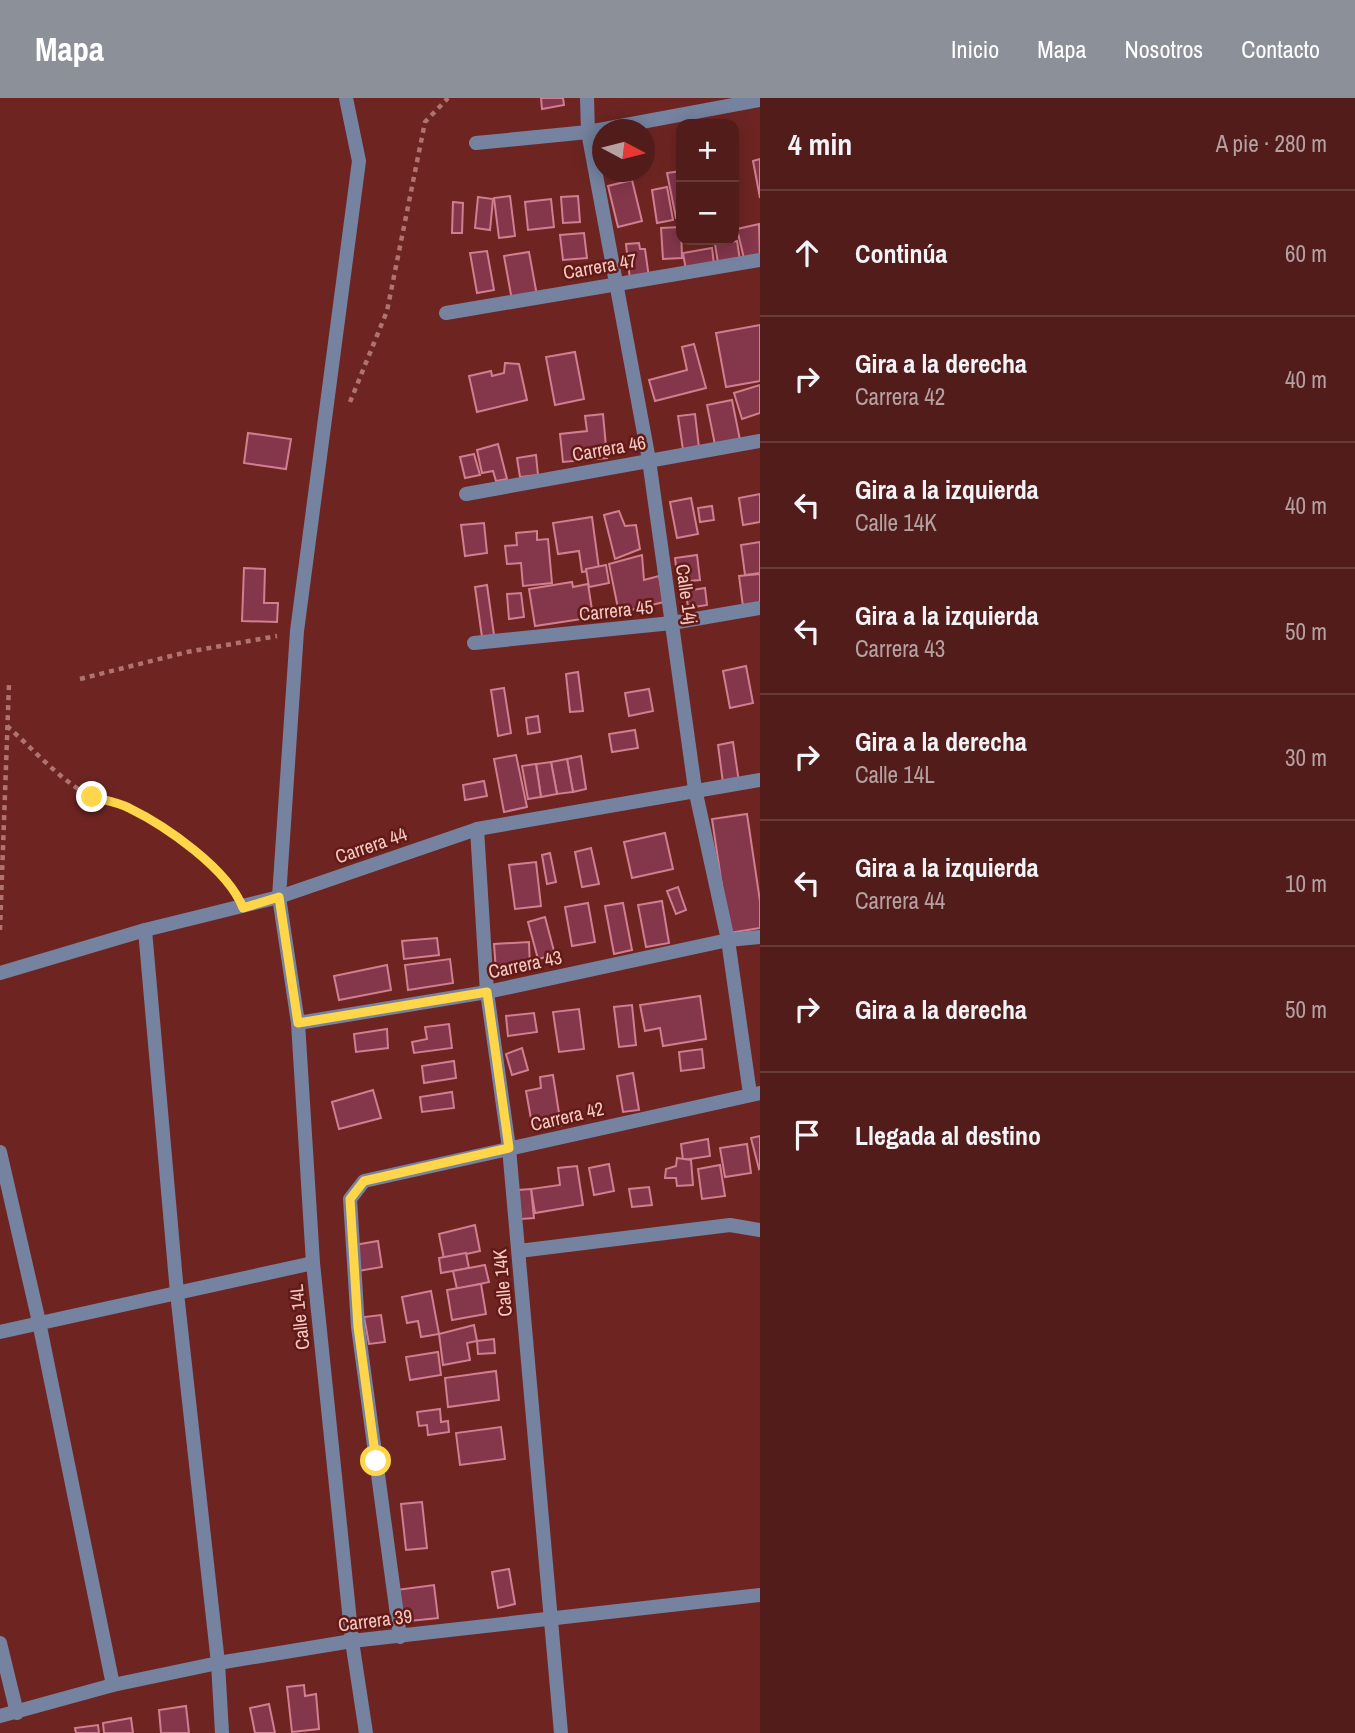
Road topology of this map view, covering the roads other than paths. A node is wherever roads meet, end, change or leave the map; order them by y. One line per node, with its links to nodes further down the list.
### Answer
1 (346, 98): 18 (street, Calle 14L)
2 (587, 98): 4 (street, Calle 14j)
3 (760, 100): 4 (street)
4 (588, 132): 5 (street); 7 (street, Calle 14j)
5 (476, 143)
6 (760, 260): 7 (street, Carrera 47)
7 (618, 282): 8 (street, Carrera 47); 10 (street, Calle 14j)
8 (446, 313)
9 (760, 441): 10 (street, Carrera 46)
10 (649, 460): 11 (street, Carrera 46); 13 (street, Calle 14j)
11 (466, 494)
12 (760, 608): 13 (street, Carrera 45)
13 (672, 623): 14 (street, Carrera 45); 16 (street, Calle 14j)
14 (474, 643)
15 (760, 780): 16 (street, Carrera 44)
16 (695, 789): 17 (street, Carrera 44); 21 (street, Calle 14j)
17 (477, 829): 18 (street, Carrera 44); 23 (street, Calle 14K)
18 (279, 897): 19 (street, Carrera 44); 24 (street, Calle 14L)
19 (145, 930): 22 (street, Carrera 44); 31 (street)
20 (760, 937): 21 (street, Carrera 43)
21 (728, 940): 23 (street, Carrera 43); 25 (street, Calle 14j)
22 (0, 973)
23 (487, 992): 24 (street, Carrera 43); 26 (street, Calle 14K)
24 (298, 1023): 30 (street, Calle 14L)
25 (755, 1094): 26 (street, Carrera 42)
26 (509, 1148): 29 (street, Calle 14K); 36 (street, Carrera 42)
27 (0, 1152): 32 (street)
28 (760, 1230): 29 (street)
29 (519, 1251): 35 (street, Calle 14K)
30 (313, 1263): 31 (street); 37 (street, Calle 14L)
31 (177, 1293): 32 (street); 39 (street)
32 (39, 1322): 33 (street); 40 (street)
33 (0, 1332)
34 (760, 1595): 35 (street, Carrera 39)
35 (553, 1616): 36 (street, Carrera 39); 45 (street, Calle 14K)
36 (400, 1637): 37 (street, Carrera 39)
37 (352, 1641): 39 (street, Carrera 39); 44 (street, Calle 14L)
38 (0, 1643): 41 (street)
39 (218, 1663): 40 (street, Carrera 39); 43 (street)
40 (113, 1685): 41 (street, Carrera 39)
41 (17, 1713): 42 (street, Carrera 39)
42 (0, 1716)
43 (222, 1733)
44 (366, 1733)
45 (561, 1733)

